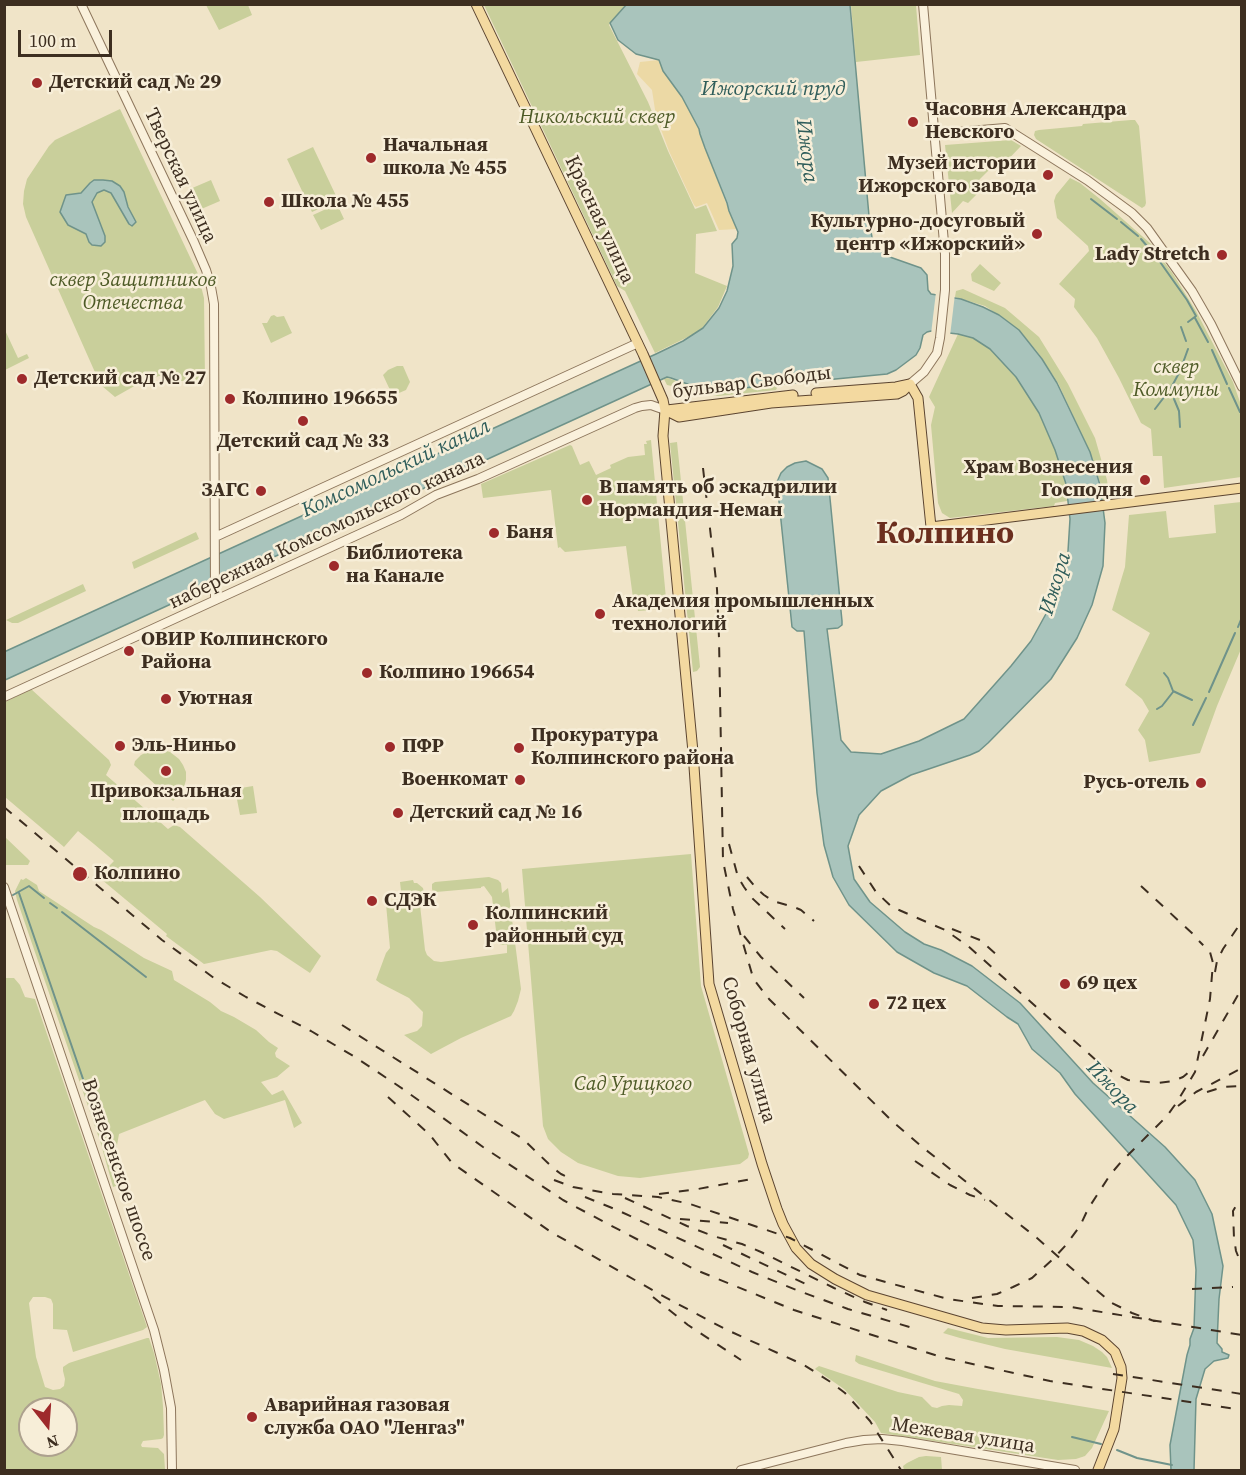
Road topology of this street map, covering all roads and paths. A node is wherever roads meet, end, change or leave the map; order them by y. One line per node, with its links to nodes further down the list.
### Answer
1 (81, 4): 10 (street, Тверская улица)
2 (477, 4): 5 (main road, Красная улица)
3 (923, 4): 4 (street)
4 (934, 134): 6 (street); 7 (street)
5 (638, 343): 8 (main road, Красная улица); 10 (street, набережная Комсомольского канала)
6 (910, 384): 8 (main road, бульвар Свободы); 9 (main road)
7 (1242, 387)
8 (665, 410): 11 (street, набережная Комсомольского канала); 17 (main road, Соборная улица)
9 (1242, 488)
10 (215, 537): 11 (street, Тверская улица)
11 (215, 600): 12 (street, набережная Комсомольского канала)
12 (4, 697)
13 (4, 887): 14 (street, Вознесенское шоссе)
14 (172, 1470)
15 (741, 1470): 16 (street, Межевая улица)
16 (1075, 1470)
17 (1098, 1470)

